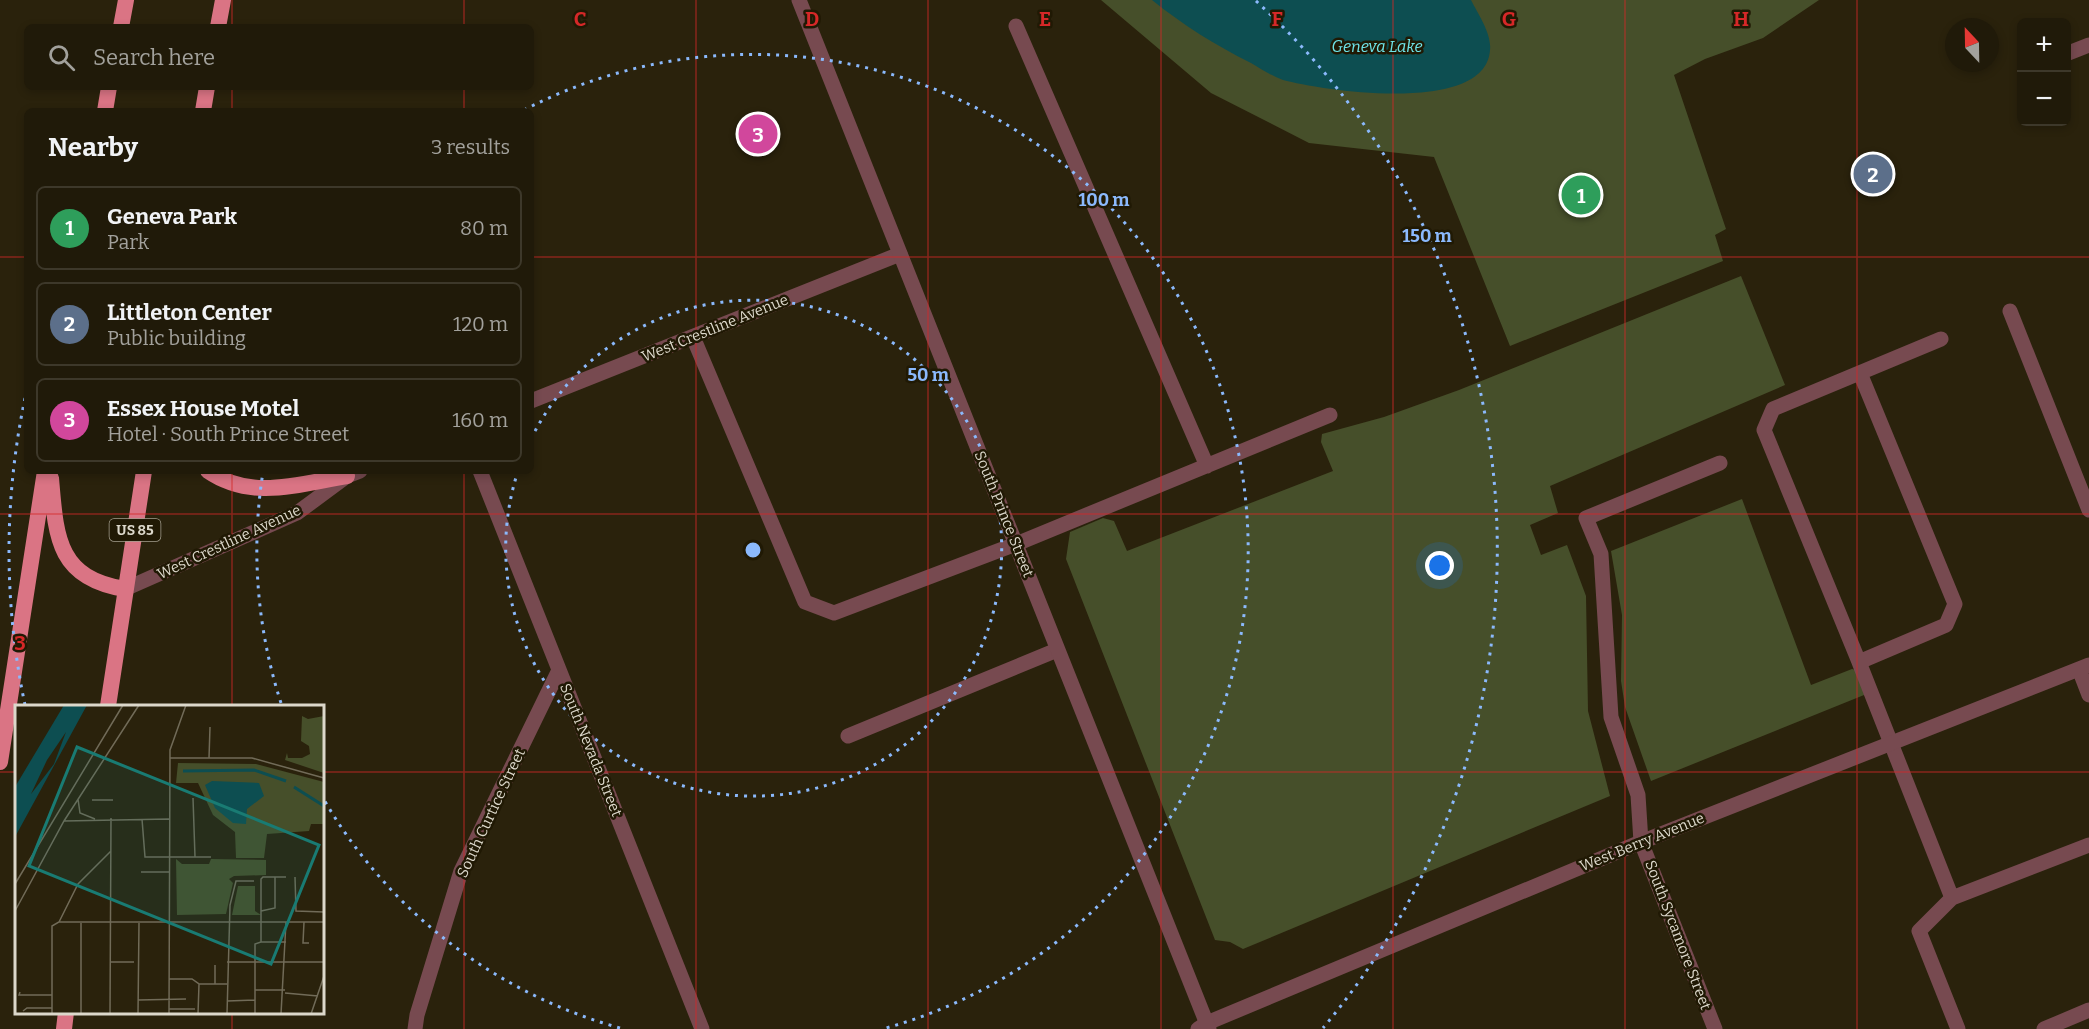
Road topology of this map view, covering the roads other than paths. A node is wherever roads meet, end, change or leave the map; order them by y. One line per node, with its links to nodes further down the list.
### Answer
1 (126, 0): 4 (highway)
2 (223, 0): 5 (highway)
3 (799, 0): 13 (street, South Prince Street)
4 (122, 24)
5 (219, 24)
6 (1016, 26): 21 (street)
7 (2089, 45): 8 (street)
8 (2071, 52)
9 (108, 90): 11 (highway)
10 (206, 90): 12 (highway)
11 (106, 108)
12 (204, 108)
13 (900, 254): 15 (street, West Crestline Avenue); 29 (street, South Prince Street)
14 (2010, 311): 28 (street)
15 (693, 337): 18 (street, West Crestline Avenue); 29 (street)
16 (1941, 339): 17 (street)
17 (1860, 373): 32 (street); 32 (street)
18 (534, 400)
19 (1330, 416): 21 (street)
20 (1720, 463): 40 (street, South Sycamore Street)
21 (1207, 466): 29 (street)
22 (45, 474): 39 (highway)
23 (50, 474): 30 (highway)
24 (144, 474): 30 (highway, US 85)
25 (214, 474): 26 (highway)
26 (353, 474): 30 (street, West Crestline Avenue)
27 (481, 474): 34 (street, South Nevada Street)
28 (2089, 510)
29 (1016, 544): 31 (street, South Prince Street)
30 (125, 589): 36 (highway, US 85)
31 (1058, 650): 37 (street); 45 (street, South Prince Street)
32 (1859, 662): 38 (street)
33 (2084, 667): 35 (street); 38 (street, West Berry Avenue)
34 (559, 670): 47 (street, South Curtice Street); 48 (street, South Nevada Street)
35 (2089, 695)
36 (108, 705)
37 (848, 736)
38 (1892, 743): 40 (street, West Berry Avenue); 42 (street)
39 (0, 762)
40 (1641, 842): 45 (street, West Berry Avenue); 49 (street, South Sycamore Street)
41 (2089, 845): 42 (street)
42 (1952, 898): 50 (street)
43 (2089, 1010): 51 (street)
44 (66, 1014): 46 (highway)
45 (1205, 1027)
46 (64, 1029)
47 (415, 1029)
48 (702, 1029)
49 (1715, 1029)
50 (1958, 1029)
51 (2044, 1029)

